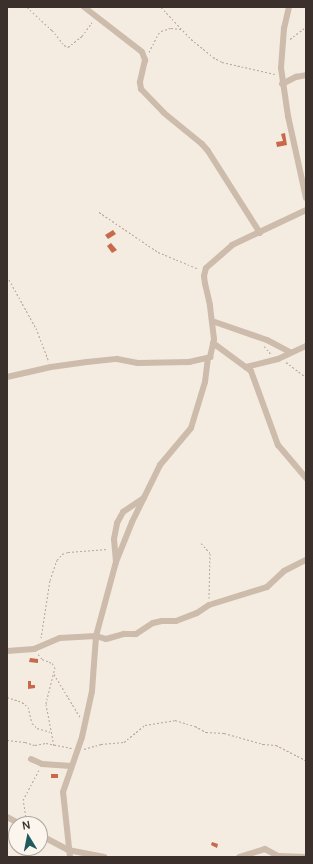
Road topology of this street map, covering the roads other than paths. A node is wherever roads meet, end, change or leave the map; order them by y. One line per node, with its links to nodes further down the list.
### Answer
1 (84, 7): 7 (street)
2 (289, 7): 4 (street)
3 (306, 75): 4 (street)
4 (282, 84): 5 (street)
5 (306, 198)
6 (306, 210): 7 (street)
7 (260, 233): 8 (street)
8 (212, 321): 9 (street); 11 (street)
9 (214, 343): 12 (street); 13 (street)
10 (306, 346): 11 (street)
11 (290, 352): 13 (street)
12 (208, 358): 14 (street); 16 (street)
13 (246, 367): 15 (street)
14 (7, 377)
15 (306, 478)
16 (144, 498): 18 (street); 18 (street)
17 (306, 560): 19 (street)
18 (116, 562): 19 (street)
19 (96, 636): 20 (street); 22 (street)
20 (7, 651)
21 (32, 759): 22 (street)
22 (71, 766): 24 (street)
23 (48, 839): 24 (street)
24 (68, 850): 25 (street); 26 (street)
25 (70, 857)
26 (104, 857)
27 (239, 857): 28 (street)
28 (306, 857)

